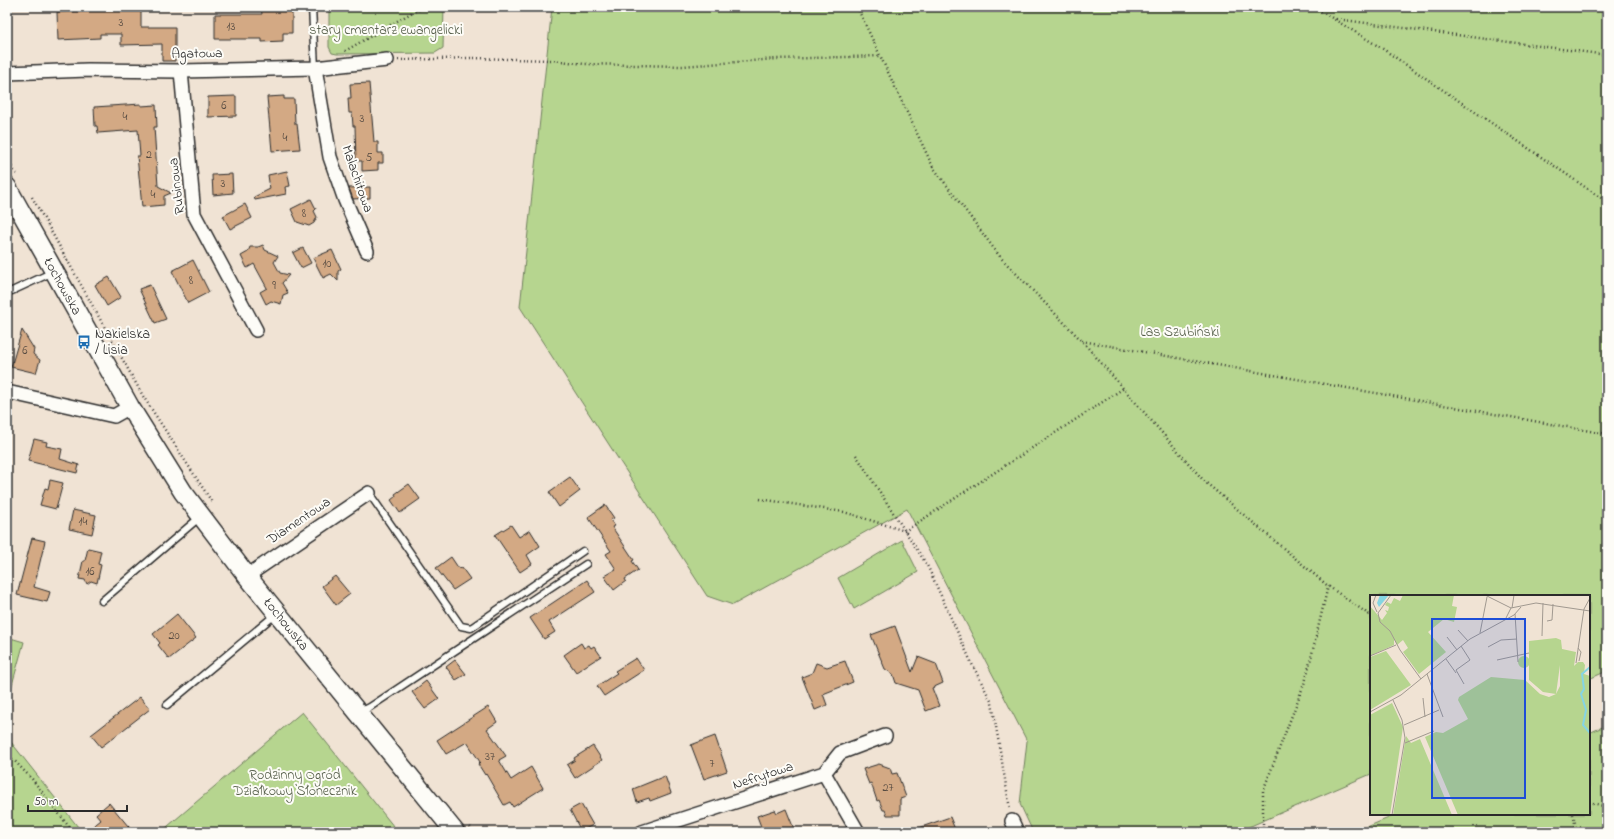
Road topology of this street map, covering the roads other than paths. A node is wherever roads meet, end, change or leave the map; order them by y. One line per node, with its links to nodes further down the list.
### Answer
1 (312, 7): 3 (lane)
2 (387, 60): 3 (street, Agatowa)
3 (315, 68): 4 (street, Agatowa); 7 (street, Malachitowa)
4 (181, 71): 5 (street, Agatowa); 10 (street, Rubinowa)
5 (7, 73)
6 (13, 182): 8 (main road, Łochowska)
7 (367, 251)
8 (54, 271): 9 (lane); 12 (main road, Łochowska)
9 (7, 291)
10 (256, 330)
11 (7, 392): 12 (street)
12 (130, 407): 14 (main road, Łochowska)
13 (369, 493): 15 (lane); 17 (street, Diamentowa)
14 (208, 512): 17 (main road, Łochowska); 18 (lane)
15 (583, 551)
16 (586, 564): 21 (lane)
17 (247, 576): 19 (main road, Łochowska)
18 (102, 601)
19 (277, 613): 20 (lane); 21 (main road, Łochowska)
20 (167, 705)
21 (358, 713): 24 (main road, Łochowska)
22 (885, 736): 23 (street)
23 (824, 773): 25 (street, Nefrytowa); 26 (street)
24 (462, 829)
25 (642, 832)
26 (858, 832)

